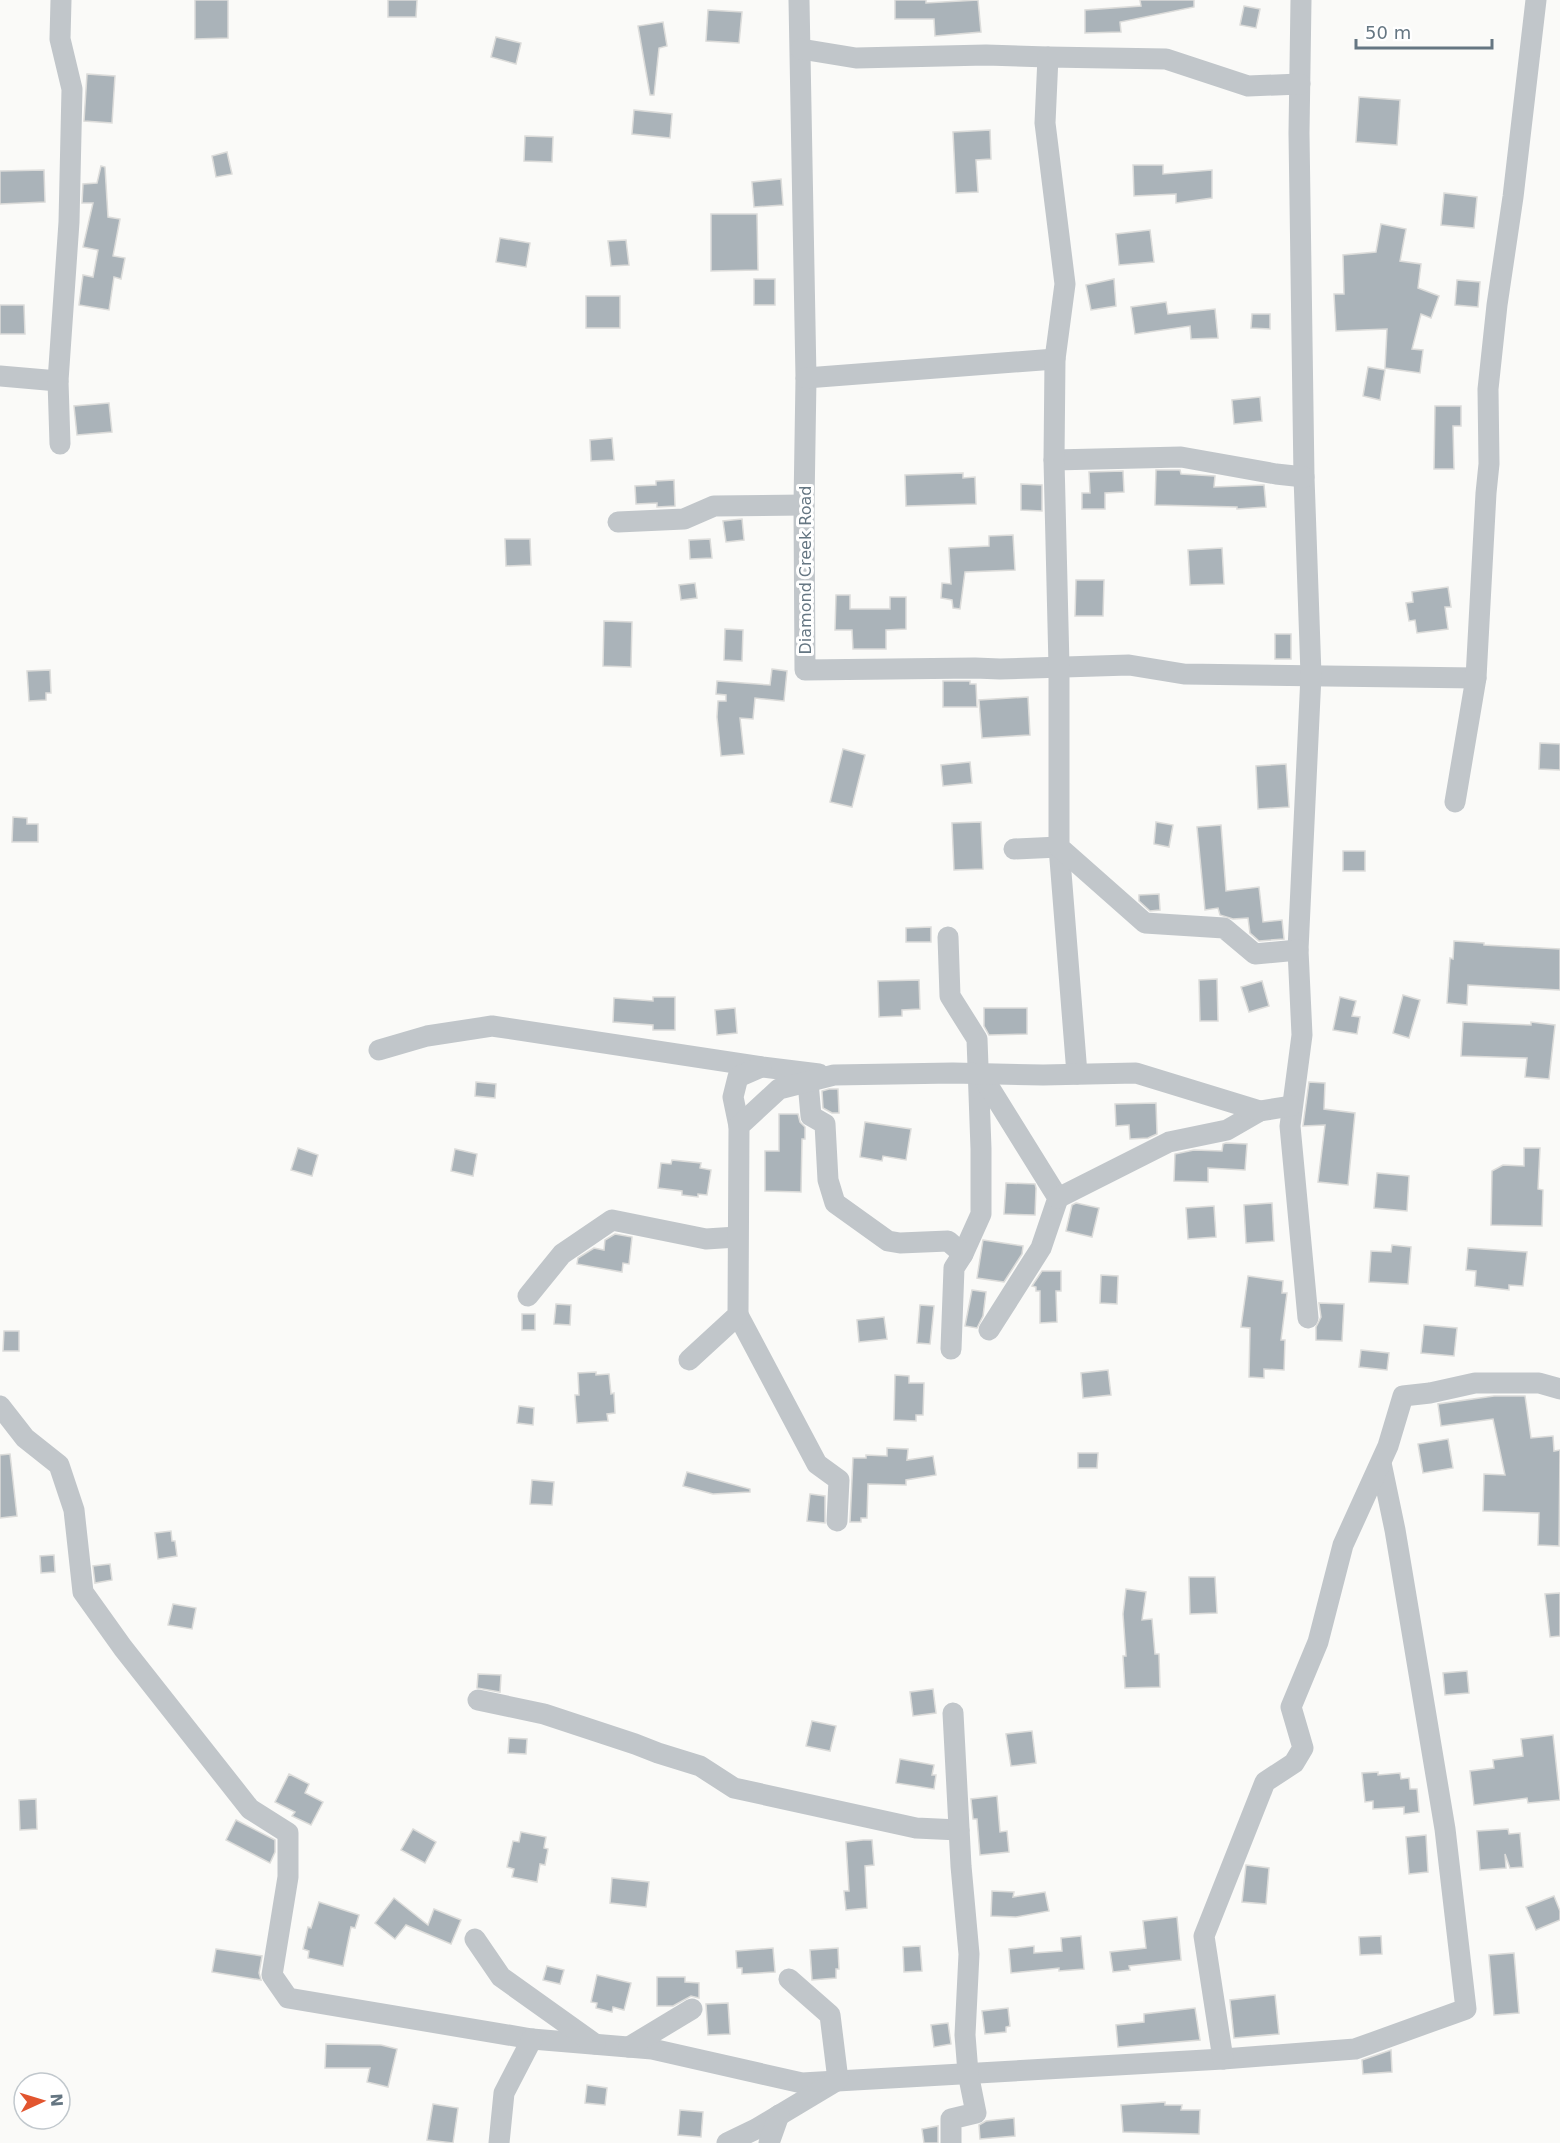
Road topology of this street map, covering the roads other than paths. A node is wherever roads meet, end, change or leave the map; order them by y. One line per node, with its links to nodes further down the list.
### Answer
1 (61, 0): 11 (street)
2 (800, 0): 5 (street, Diamond Creek Road)
3 (1301, 0): 7 (street)
4 (1536, 0): 19 (street)
5 (801, 49): 6 (street); 10 (street, Diamond Creek Road)
6 (1047, 57): 7 (street); 8 (street)
7 (1300, 84): 14 (street)
8 (1055, 359): 10 (street); 13 (street)
9 (0, 375): 11 (street)
10 (806, 378): 15 (street, Diamond Creek Road)
11 (58, 381): 12 (street)
12 (60, 444)
13 (1054, 460): 14 (street); 17 (street)
14 (1304, 477): 18 (street)
15 (804, 505): 16 (street); 17 (street, Diamond Creek Road)
16 (618, 522)
17 (1059, 666): 18 (street, Diamond Creek Road); 21 (street)
18 (1311, 675): 19 (street, Diamond Creek Road); 24 (street)
19 (1476, 678): 20 (street)
20 (1455, 802)
21 (1059, 847): 22 (street); 24 (street); 28 (street)
22 (1014, 849)
23 (948, 937): 27 (street)
24 (1299, 950): 31 (street)
25 (379, 1050): 26 (street)
26 (762, 1067): 29 (street); 33 (street)
27 (980, 1073): 28 (street); 29 (street); 34 (street); 36 (street)
28 (1077, 1074): 32 (street)
29 (834, 1076): 30 (street)
30 (808, 1082): 33 (street); 36 (street)
31 (1291, 1106): 32 (street); 39 (street)
32 (1260, 1111): 34 (street)
33 (739, 1126): 35 (street)
34 (1058, 1198): 40 (street)
35 (737, 1237): 37 (street); 38 (street)
36 (963, 1254): 41 (street)
37 (528, 1296)
38 (738, 1315): 42 (street); 46 (street)
39 (1308, 1318)
40 (989, 1330)
41 (951, 1349)
42 (689, 1360)
43 (1560, 1389): 45 (street)
44 (0, 1406): 53 (street)
45 (1381, 1463): 56 (street); 56 (street)
46 (837, 1521)
47 (478, 1700): 49 (street)
48 (953, 1713): 49 (street)
49 (959, 1830): 57 (street)
50 (475, 1940): 54 (street)
51 (789, 1979): 58 (street)
52 (692, 2009): 55 (street)
53 (532, 2039): 54 (street); 60 (street)
54 (595, 2044): 55 (street)
55 (629, 2047): 58 (street)
56 (1223, 2059): 57 (street)
57 (968, 2073): 58 (street); 63 (street)
58 (838, 2080): 59 (street)
59 (779, 2115): 61 (street); 62 (street)
60 (499, 2143)
61 (727, 2143)
62 (769, 2143)
63 (951, 2143)

